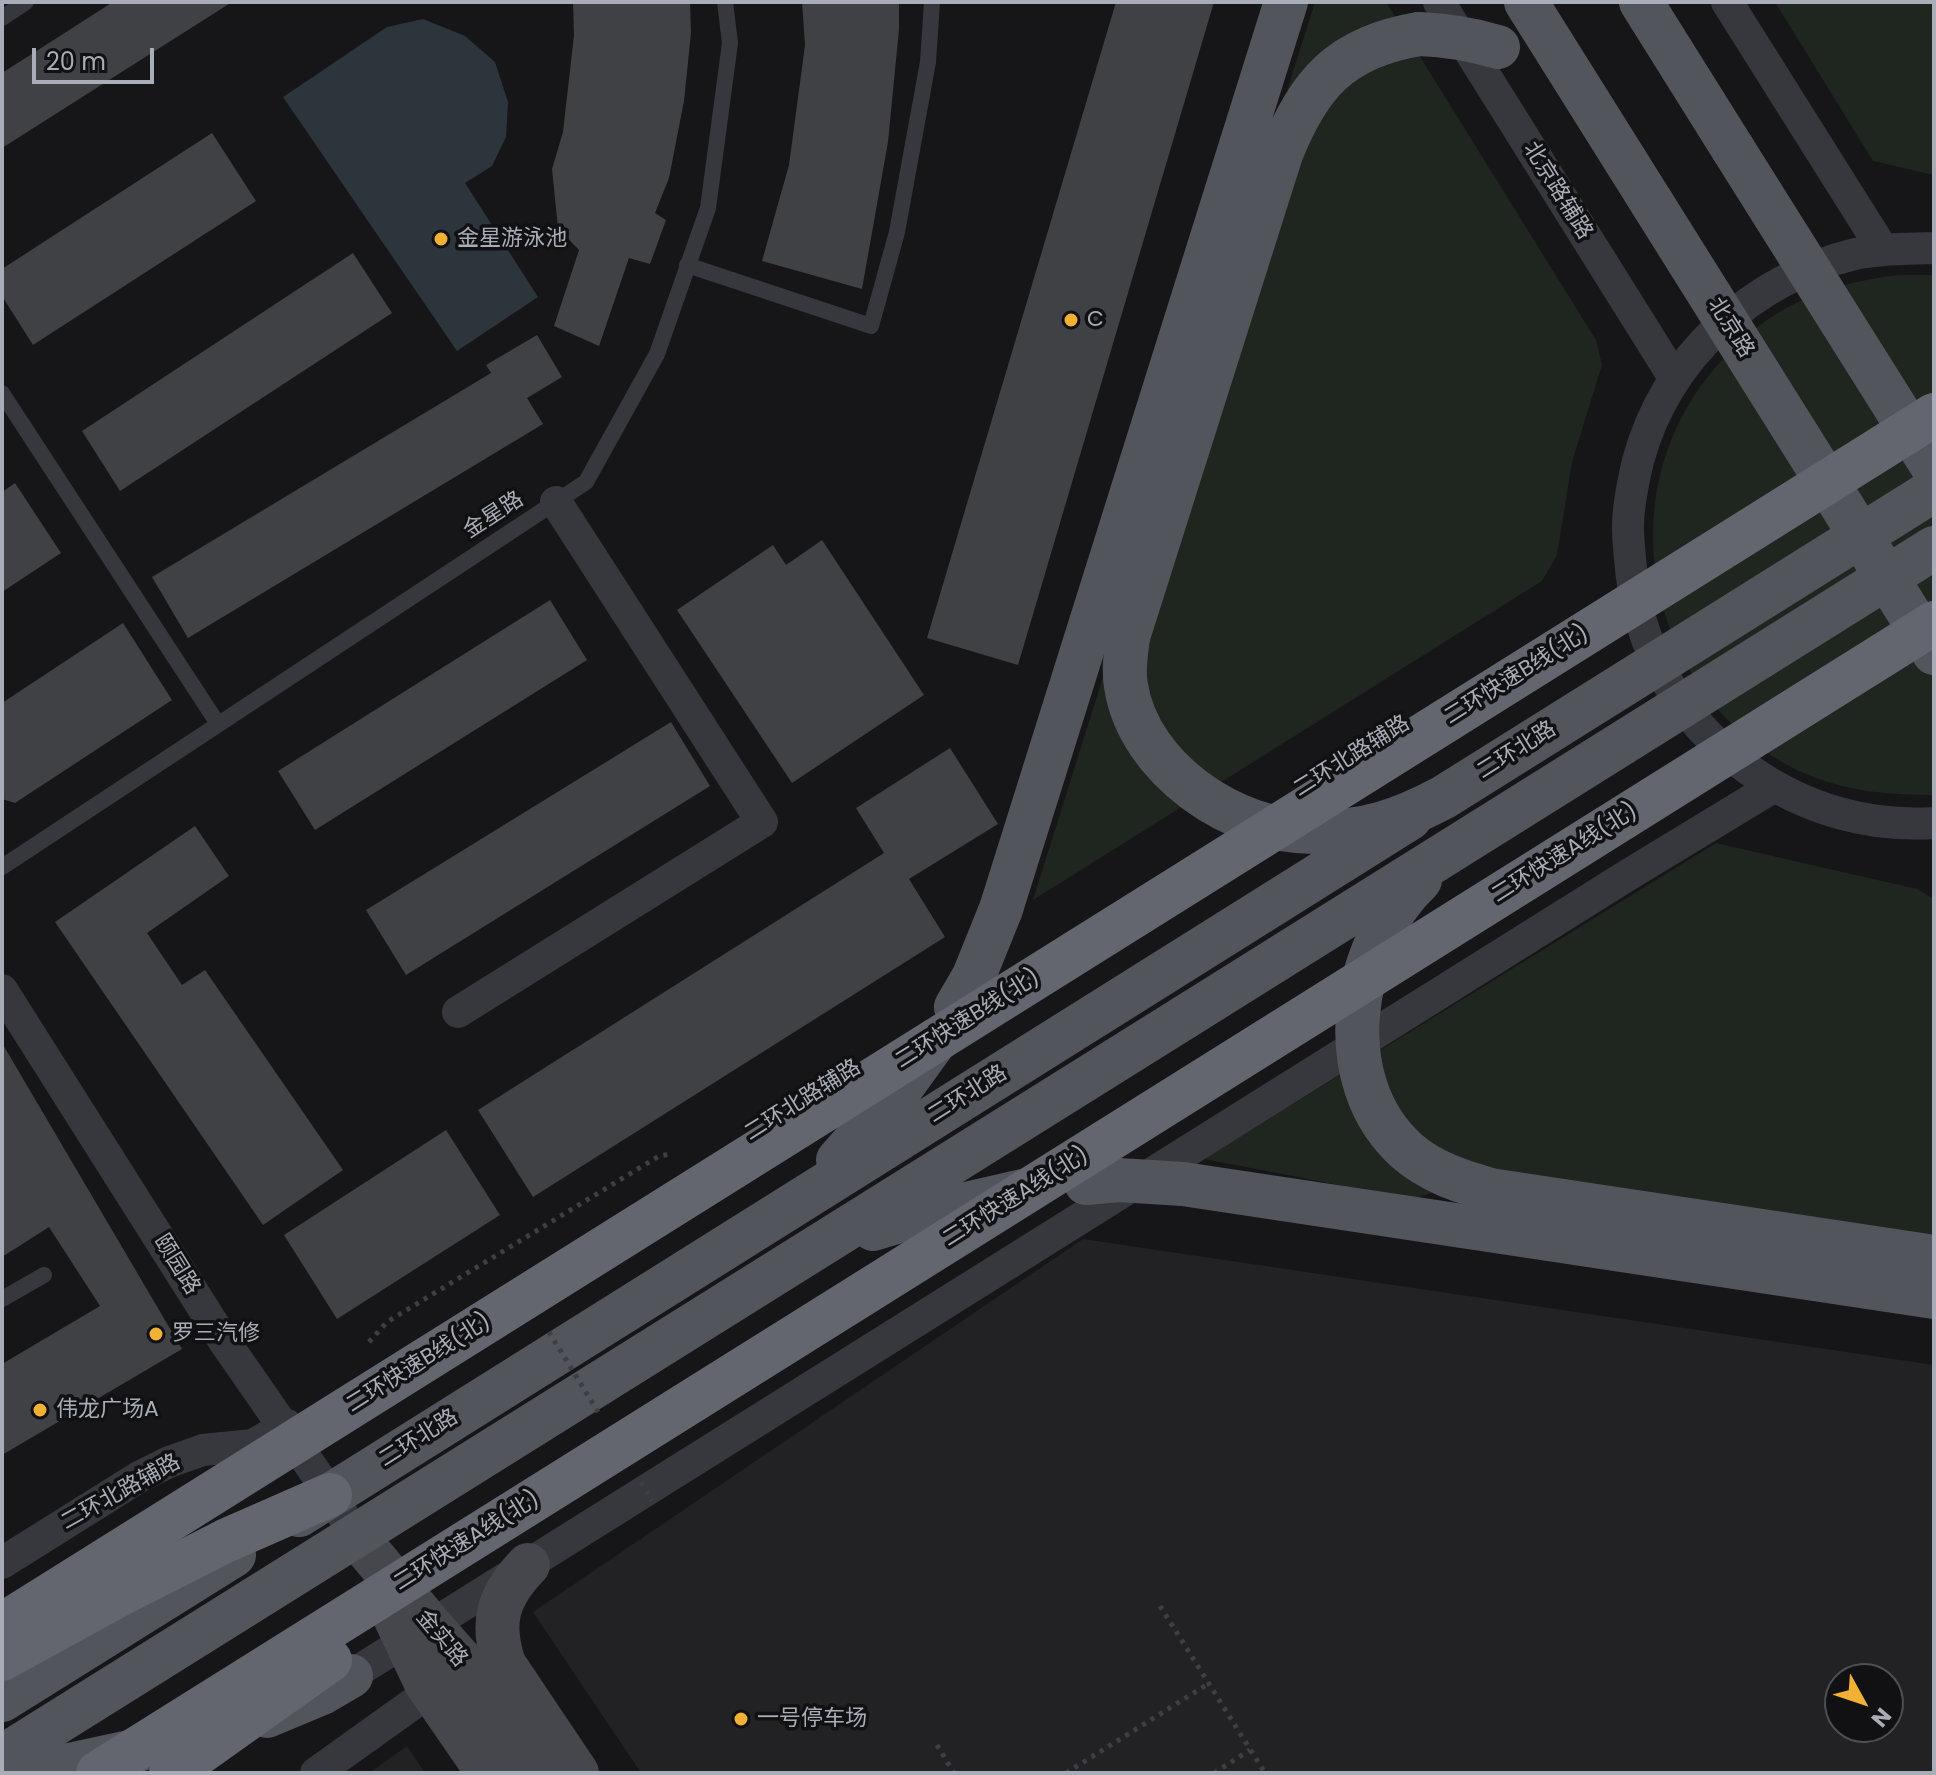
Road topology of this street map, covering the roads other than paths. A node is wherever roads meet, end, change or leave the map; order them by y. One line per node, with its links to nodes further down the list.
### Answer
1 (26, 2): 9 (lane)
2 (725, 2): 15 (lane, 金星路)
3 (932, 2): 15 (lane)
4 (1286, 2): 34 (main road, bridge)
5 (1526, 2): 12 (main road, 北京路)
6 (1641, 2): 11 (main road)
7 (1660, 2): 11 (main road)
8 (1727, 2): 14 (street)
9 (2, 18)
10 (1429, 18): 12 (main road, bridge); 16 (street, 北京路辅路); 28 (main road, bridge)
11 (1701, 97): 19 (main road, bridge)
12 (1618, 149): 25 (main road, 北京路, bridge)
13 (1934, 248): 14 (street)
14 (1883, 250): 16 (street)
15 (687, 265): 21 (lane, 金星路)
16 (1675, 379): 23 (street)
17 (2, 393): 26 (lane)
18 (1934, 415): 40 (highway, 二环快速B线(北), bridge)
19 (1934, 469)
20 (1934, 490): 28 (main road, 二环北路, bridge)
21 (556, 502): 26 (lane, 金星路); 33 (street)
22 (1934, 548): 30 (main road, bridge)
23 (1631, 582): 27 (street); 42 (street, 二环北路辅路)
24 (1934, 623): 41 (highway, 二环快速A线(北), bridge)
25 (1934, 653)
26 (218, 724): 31 (lane, 金星路)
27 (1773, 787): 29 (street); 46 (street)
28 (1444, 797): 34 (main road, 二环北路, bridge)
29 (1934, 823)
30 (1468, 840): 35 (main road, bridge); 36 (main road, bridge)
31 (2, 867)
32 (2, 990): 42 (street, 颐园路)
33 (458, 1012)
34 (781, 1212): 43 (main road, 二环北路)
35 (807, 1253): 38 (main road, bridge); 44 (main road)
36 (1934, 1257)
37 (44, 1275): 39 (lane)
38 (1934, 1297)
39 (2, 1299)
40 (351, 1406): 47 (highway, 二环快速B线(北), bridge); 49 (highway, bridge)
41 (662, 1419): 56 (highway, 二环快速A线(北), bridge); 57 (highway, bridge)
42 (268, 1436): 43 (street, 颐园路); 45 (street, 二环北路辅路); 50 (main road)
43 (330, 1495): 44 (street, 颐园路); 50 (highway); 53 (main road, 二环北路)
44 (356, 1536): 48 (street, 金实路); 54 (main road)
45 (2, 1563)
46 (528, 1565): 48 (street); 62 (street)
47 (2, 1625)
48 (419, 1634): 51 (street); 52 (street, 金实路); 61 (street, 金实路)
49 (2, 1647)
50 (2, 1657)
51 (351, 1676): 55 (main road); 58 (street)
52 (432, 1690): 59 (street); 60 (street, 金实路)
53 (2, 1700)
54 (2, 1757)
55 (32, 1773)
56 (98, 1773)
57 (171, 1773)
58 (196, 1773)
59 (316, 1773)
60 (488, 1773)
61 (538, 1773)
62 (577, 1773)

